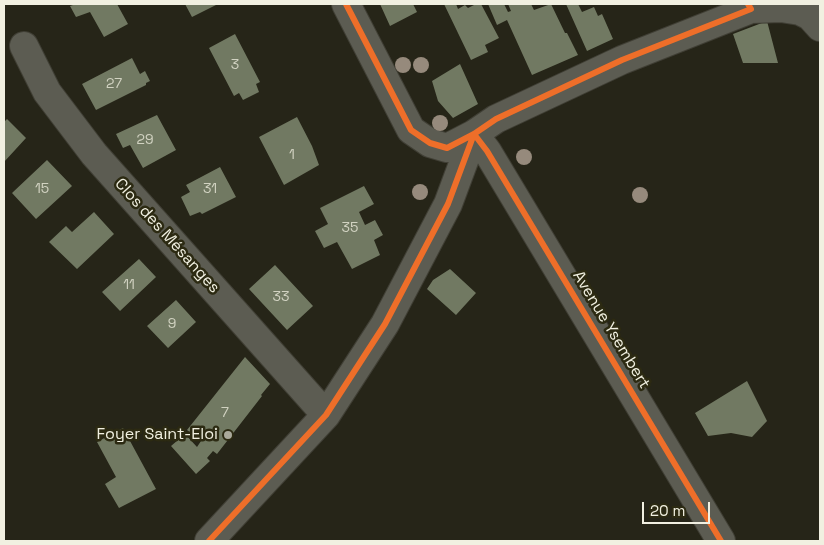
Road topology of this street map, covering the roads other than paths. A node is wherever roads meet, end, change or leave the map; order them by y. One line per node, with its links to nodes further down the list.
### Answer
1 (346, 4): 5 (street)
2 (750, 6): 3 (street); 5 (street)
3 (820, 27)
4 (24, 46): 6 (street, Clos des Mésanges)
5 (474, 134): 6 (street); 8 (street, Avenue Ysembert)
6 (326, 415): 7 (street)
7 (209, 541)
8 (721, 541)

